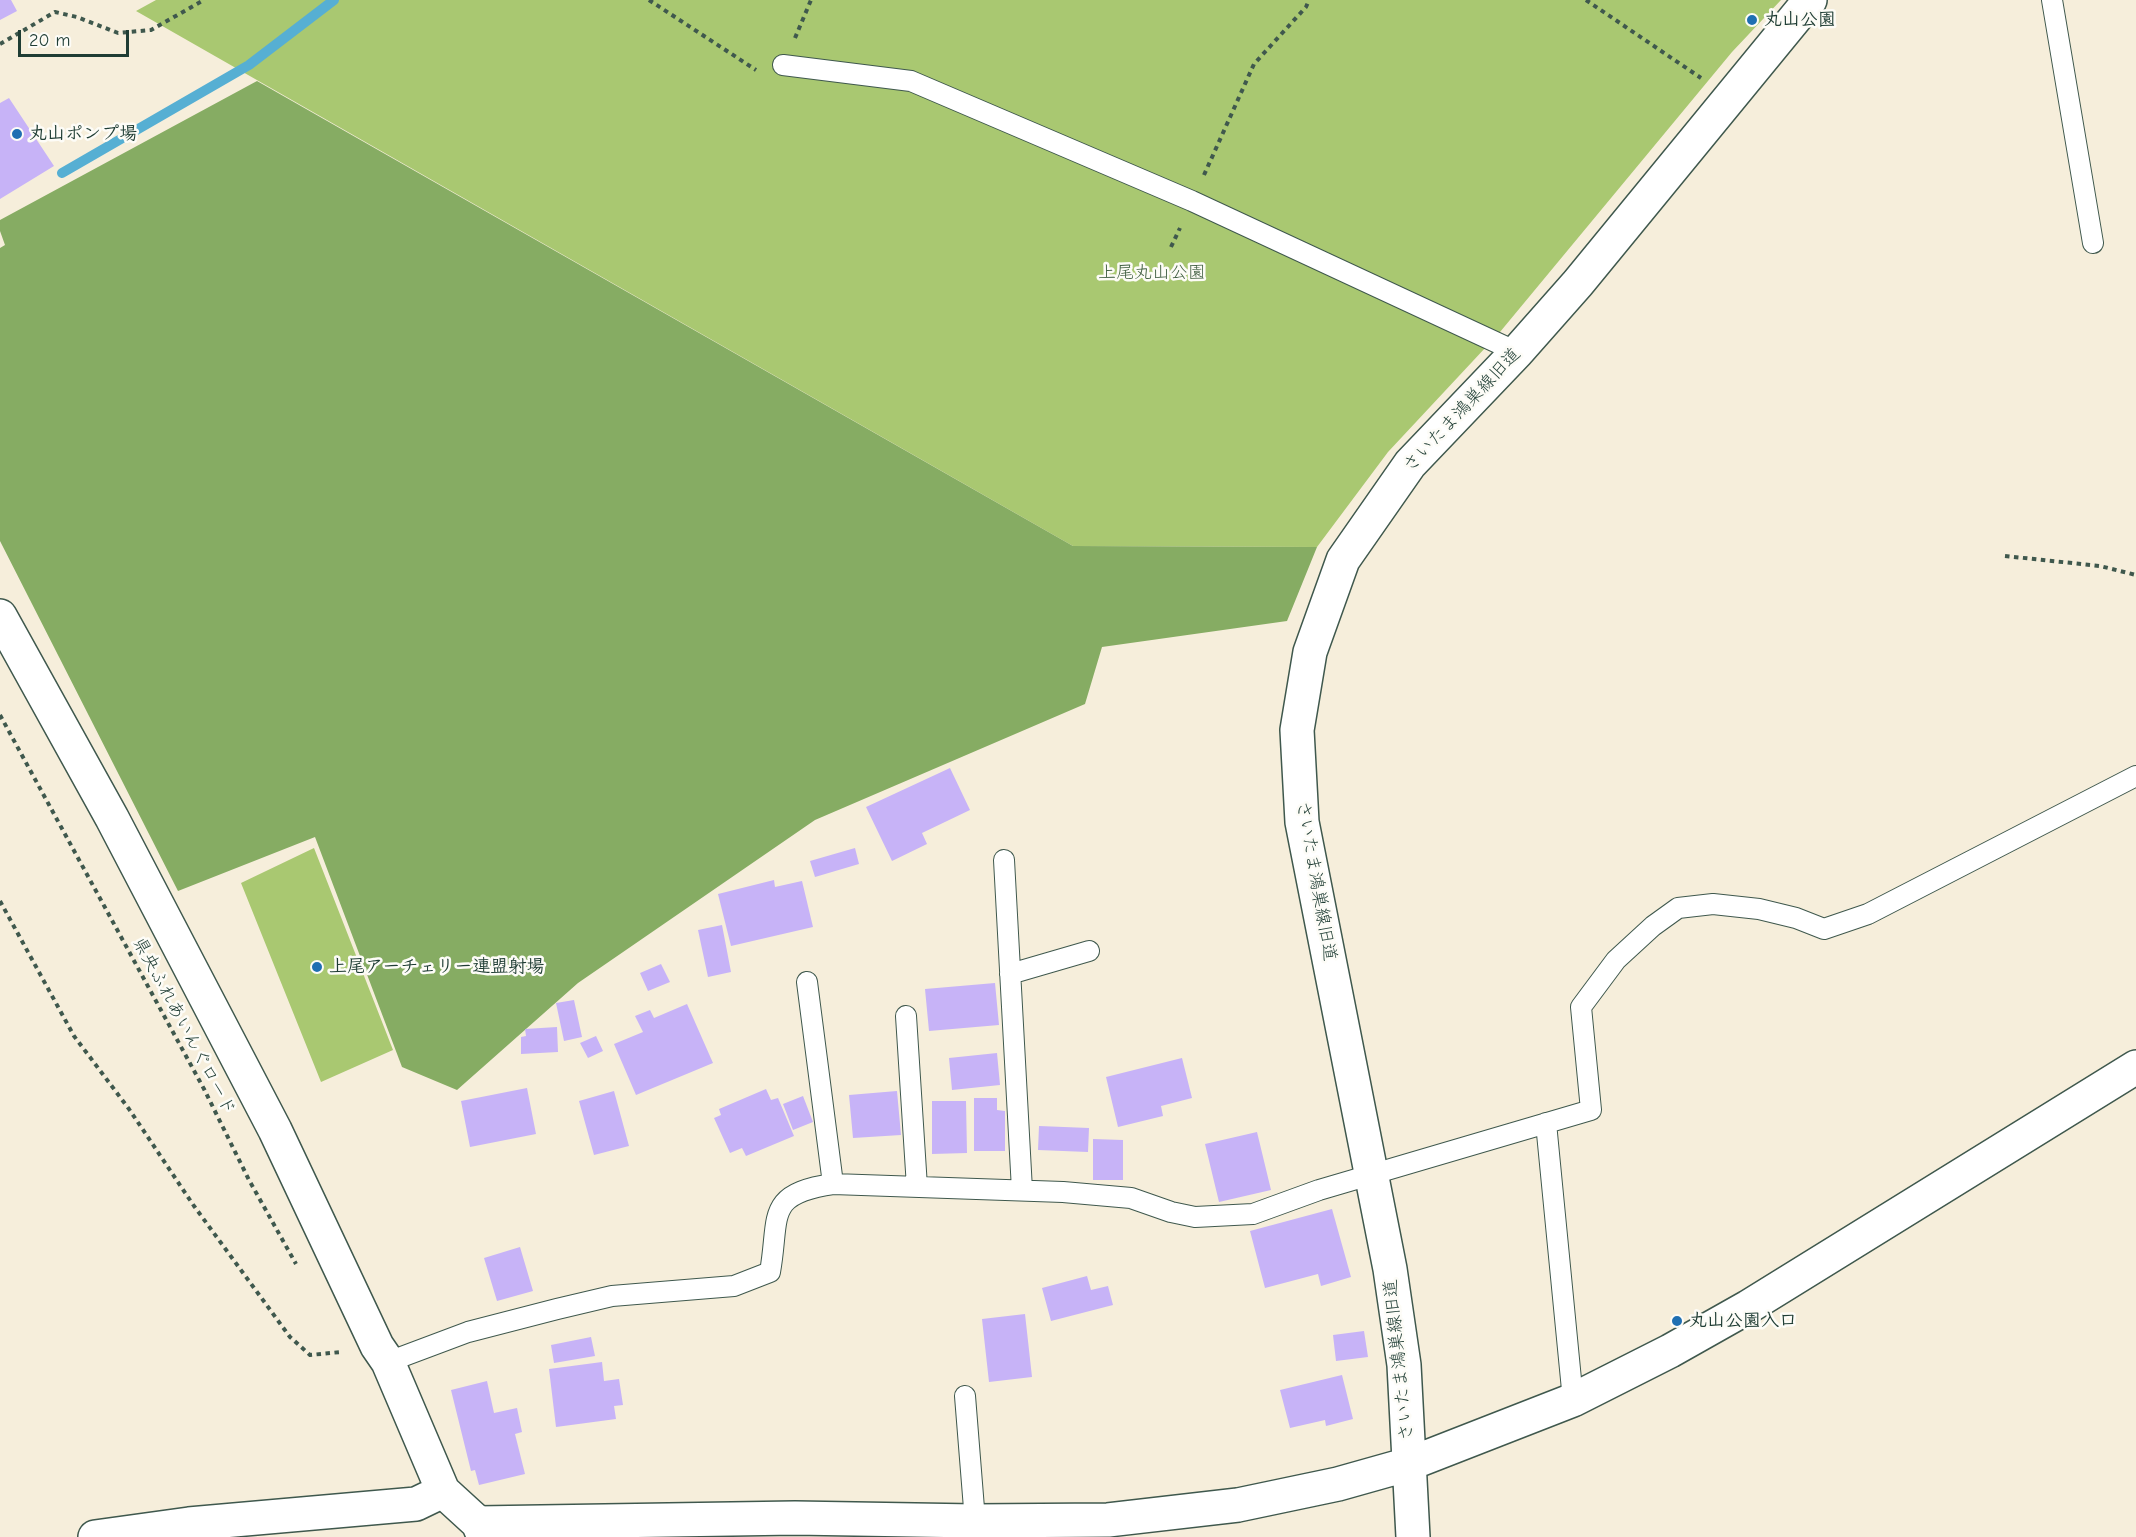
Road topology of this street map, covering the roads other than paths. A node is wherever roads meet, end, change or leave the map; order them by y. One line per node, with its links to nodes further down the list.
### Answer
1 (1810, 0): 5 (street, さいたま鴻巣線旧道)
2 (2052, 0): 4 (lane)
3 (783, 65): 5 (lane)
4 (2093, 243)
5 (1517, 352): 15 (street, さいたま鴻巣線旧道)
6 (0, 616): 19 (street)
7 (2136, 776): 14 (lane)
8 (1004, 860): 10 (lane)
9 (1089, 951): 10 (lane)
10 (1010, 974): 18 (lane)
11 (807, 982): 16 (lane)
12 (906, 1016): 17 (lane)
13 (2136, 1067): 21 (street)
14 (1546, 1123): 15 (lane); 21 (lane)
15 (1372, 1174): 18 (lane); 22 (street, さいたま鴻巣線旧道)
16 (833, 1184): 17 (lane); 19 (lane)
17 (917, 1187): 18 (lane)
18 (1022, 1190)
19 (383, 1354): 23 (street)
20 (965, 1396): 24 (lane)
21 (1573, 1400): 22 (street)
22 (1409, 1464): 24 (street); 27 (street, さいたま鴻巣線旧道)
23 (443, 1491): 25 (street); 26 (street)
24 (975, 1521): 25 (street)
25 (481, 1530)
26 (95, 1537)
27 (1413, 1537)

